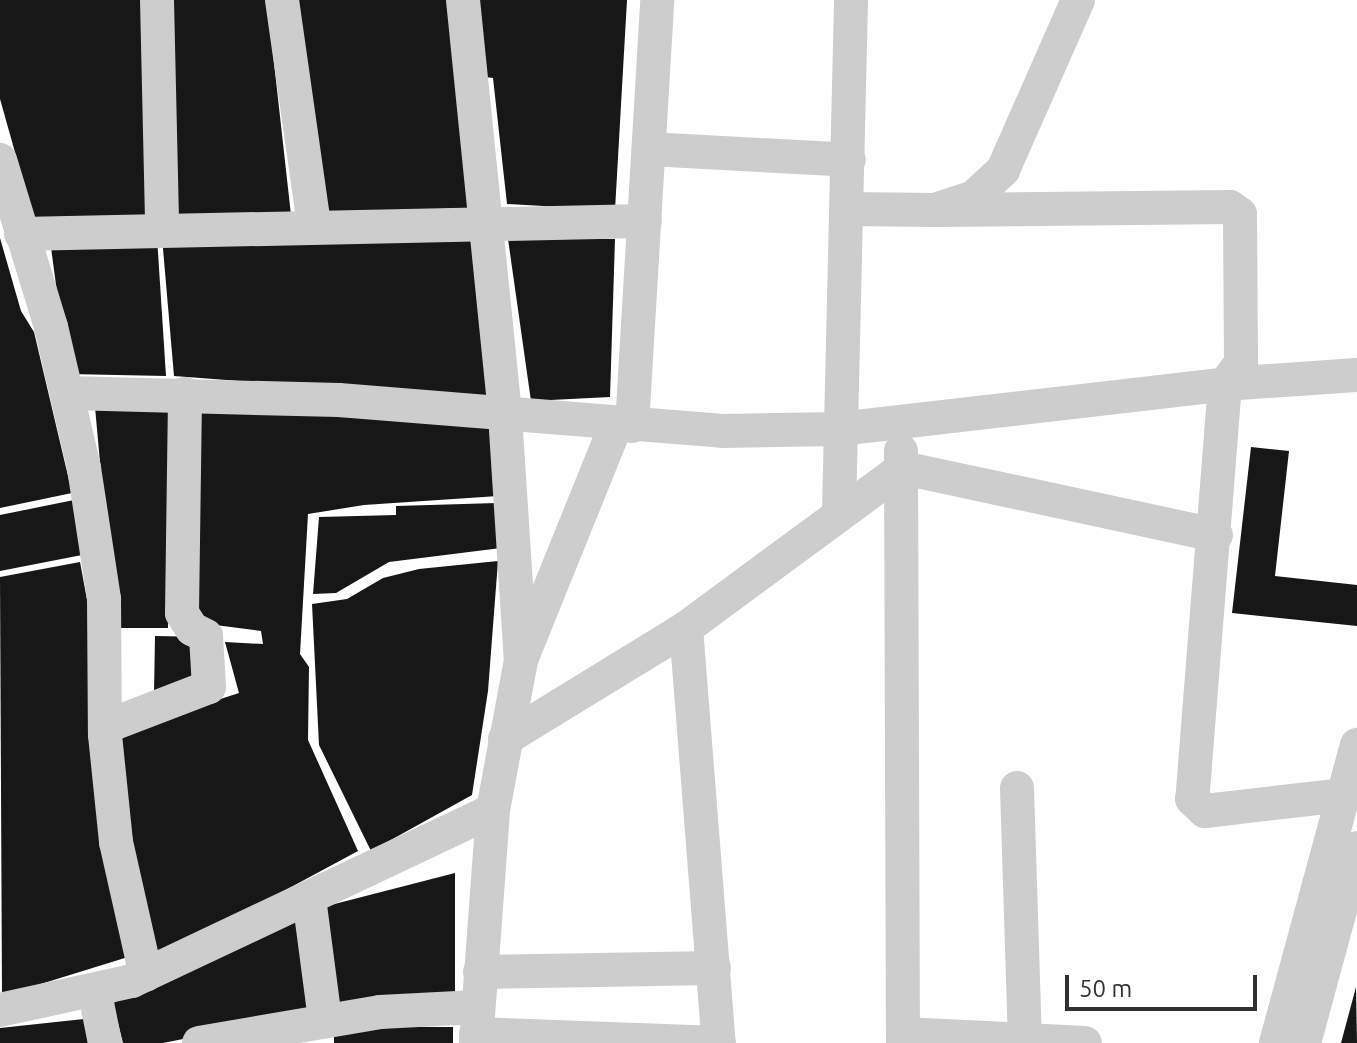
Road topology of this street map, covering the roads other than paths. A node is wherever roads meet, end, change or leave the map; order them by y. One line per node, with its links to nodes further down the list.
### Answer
1 (157, 0): 15 (street)
2 (282, 0): 13 (street)
3 (463, 0): 14 (street)
4 (657, 0): 7 (street)
5 (851, 0): 8 (street)
6 (1078, 0): 11 (street)
7 (649, 149): 8 (street); 12 (street)
8 (849, 160): 10 (street)
9 (1, 170): 16 (street)
10 (848, 209): 11 (street); 24 (street)
11 (935, 210): 18 (street)
12 (645, 221): 14 (street); 23 (street)
13 (314, 226): 14 (street); 15 (street)
14 (489, 227): 21 (street)
15 (162, 228): 16 (street)
16 (21, 234): 19 (street)
17 (1357, 375): 18 (street)
18 (1225, 384): 22 (street); 27 (street)
19 (68, 393): 20 (street); 30 (street)
20 (185, 394): 21 (street); 30 (street)
21 (505, 415): 23 (street); 29 (street)
22 (898, 424): 24 (street); 25 (street)
23 (624, 425): 24 (street); 29 (street)
24 (839, 429): 26 (street)
25 (903, 468): 26 (street); 27 (street); 45 (street)
26 (839, 511): 28 (street)
27 (1216, 535): 34 (street)
28 (686, 628): 31 (street); 38 (street)
29 (521, 660): 31 (street)
30 (105, 727): 40 (street)
31 (505, 739): 35 (street)
32 (1357, 745): 34 (street)
33 (1017, 788): 46 (street)
34 (1343, 795): 51 (street)
35 (493, 810): 37 (street); 39 (street)
36 (1357, 848): 52 (street)
37 (309, 898): 40 (street); 43 (street)
38 (714, 968): 39 (street); 49 (street)
39 (480, 972): 44 (street)
40 (146, 975): 41 (street)
41 (95, 993): 42 (street); 47 (street)
42 (0, 1010)
43 (325, 1020): 44 (street); 48 (street)
44 (476, 1028): 49 (street)
45 (903, 1039): 46 (street)
46 (1025, 1041): 50 (street)
47 (105, 1043)
48 (199, 1043)
49 (719, 1043)
50 (1085, 1043)
51 (1276, 1043)
52 (1304, 1043)

